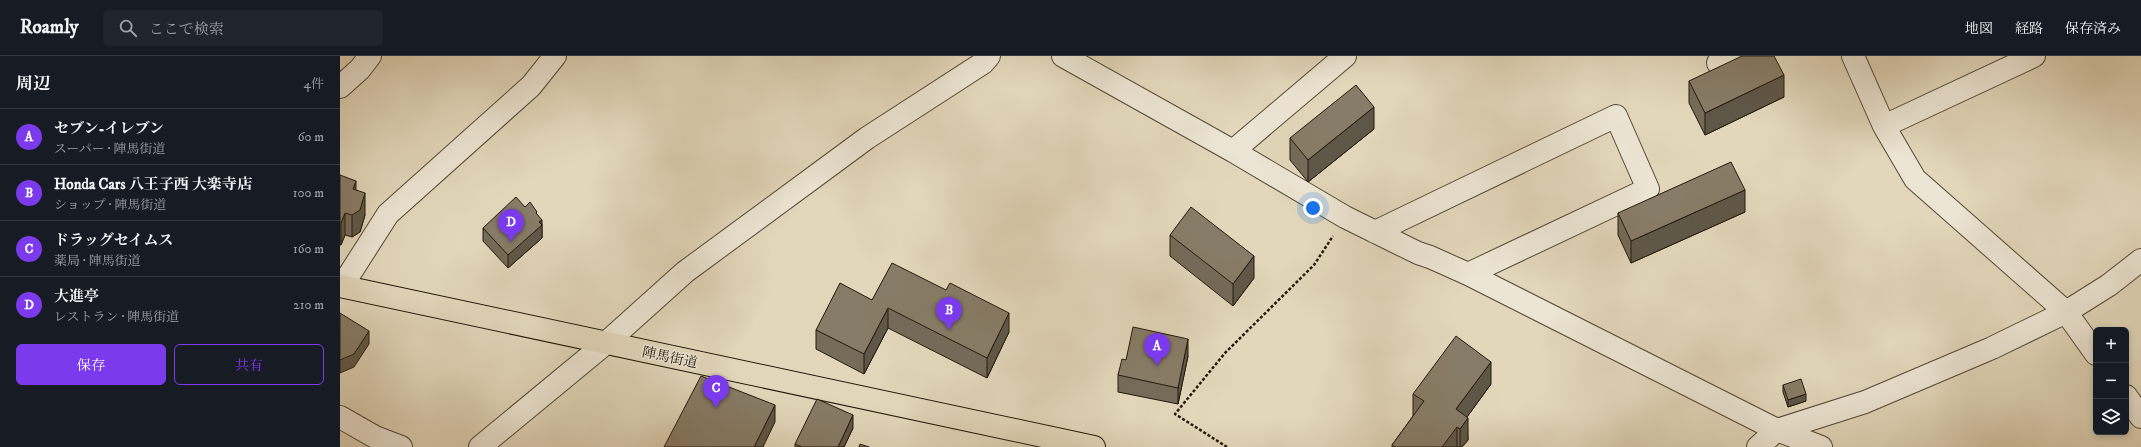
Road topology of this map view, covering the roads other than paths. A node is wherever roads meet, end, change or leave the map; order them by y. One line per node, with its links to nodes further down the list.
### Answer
1 (370, 56): 8 (street)
2 (555, 56): 14 (street)
3 (990, 56): 16 (street)
4 (1063, 56): 10 (street)
5 (1345, 56): 10 (street)
6 (2034, 56): 9 (street)
7 (1857, 57): 9 (street)
8 (340, 87)
9 (1884, 126): 15 (street)
10 (1233, 151): 11 (street)
11 (1375, 232): 13 (street); 13 (street)
12 (2141, 260): 15 (street)
13 (1468, 274): 21 (street)
14 (341, 286): 16 (main road, 陣馬街道)
15 (2066, 312): 17 (street); 21 (street)
16 (606, 343): 23 (street); 24 (main road, 陣馬街道)
17 (2093, 350)
18 (2128, 399): 20 (street)
19 (340, 417): 22 (street)
20 (2141, 417)
21 (1777, 430): 25 (street); 26 (street)
22 (401, 447)
23 (480, 447)
24 (1094, 447)
25 (1758, 447)
26 (1822, 447)

